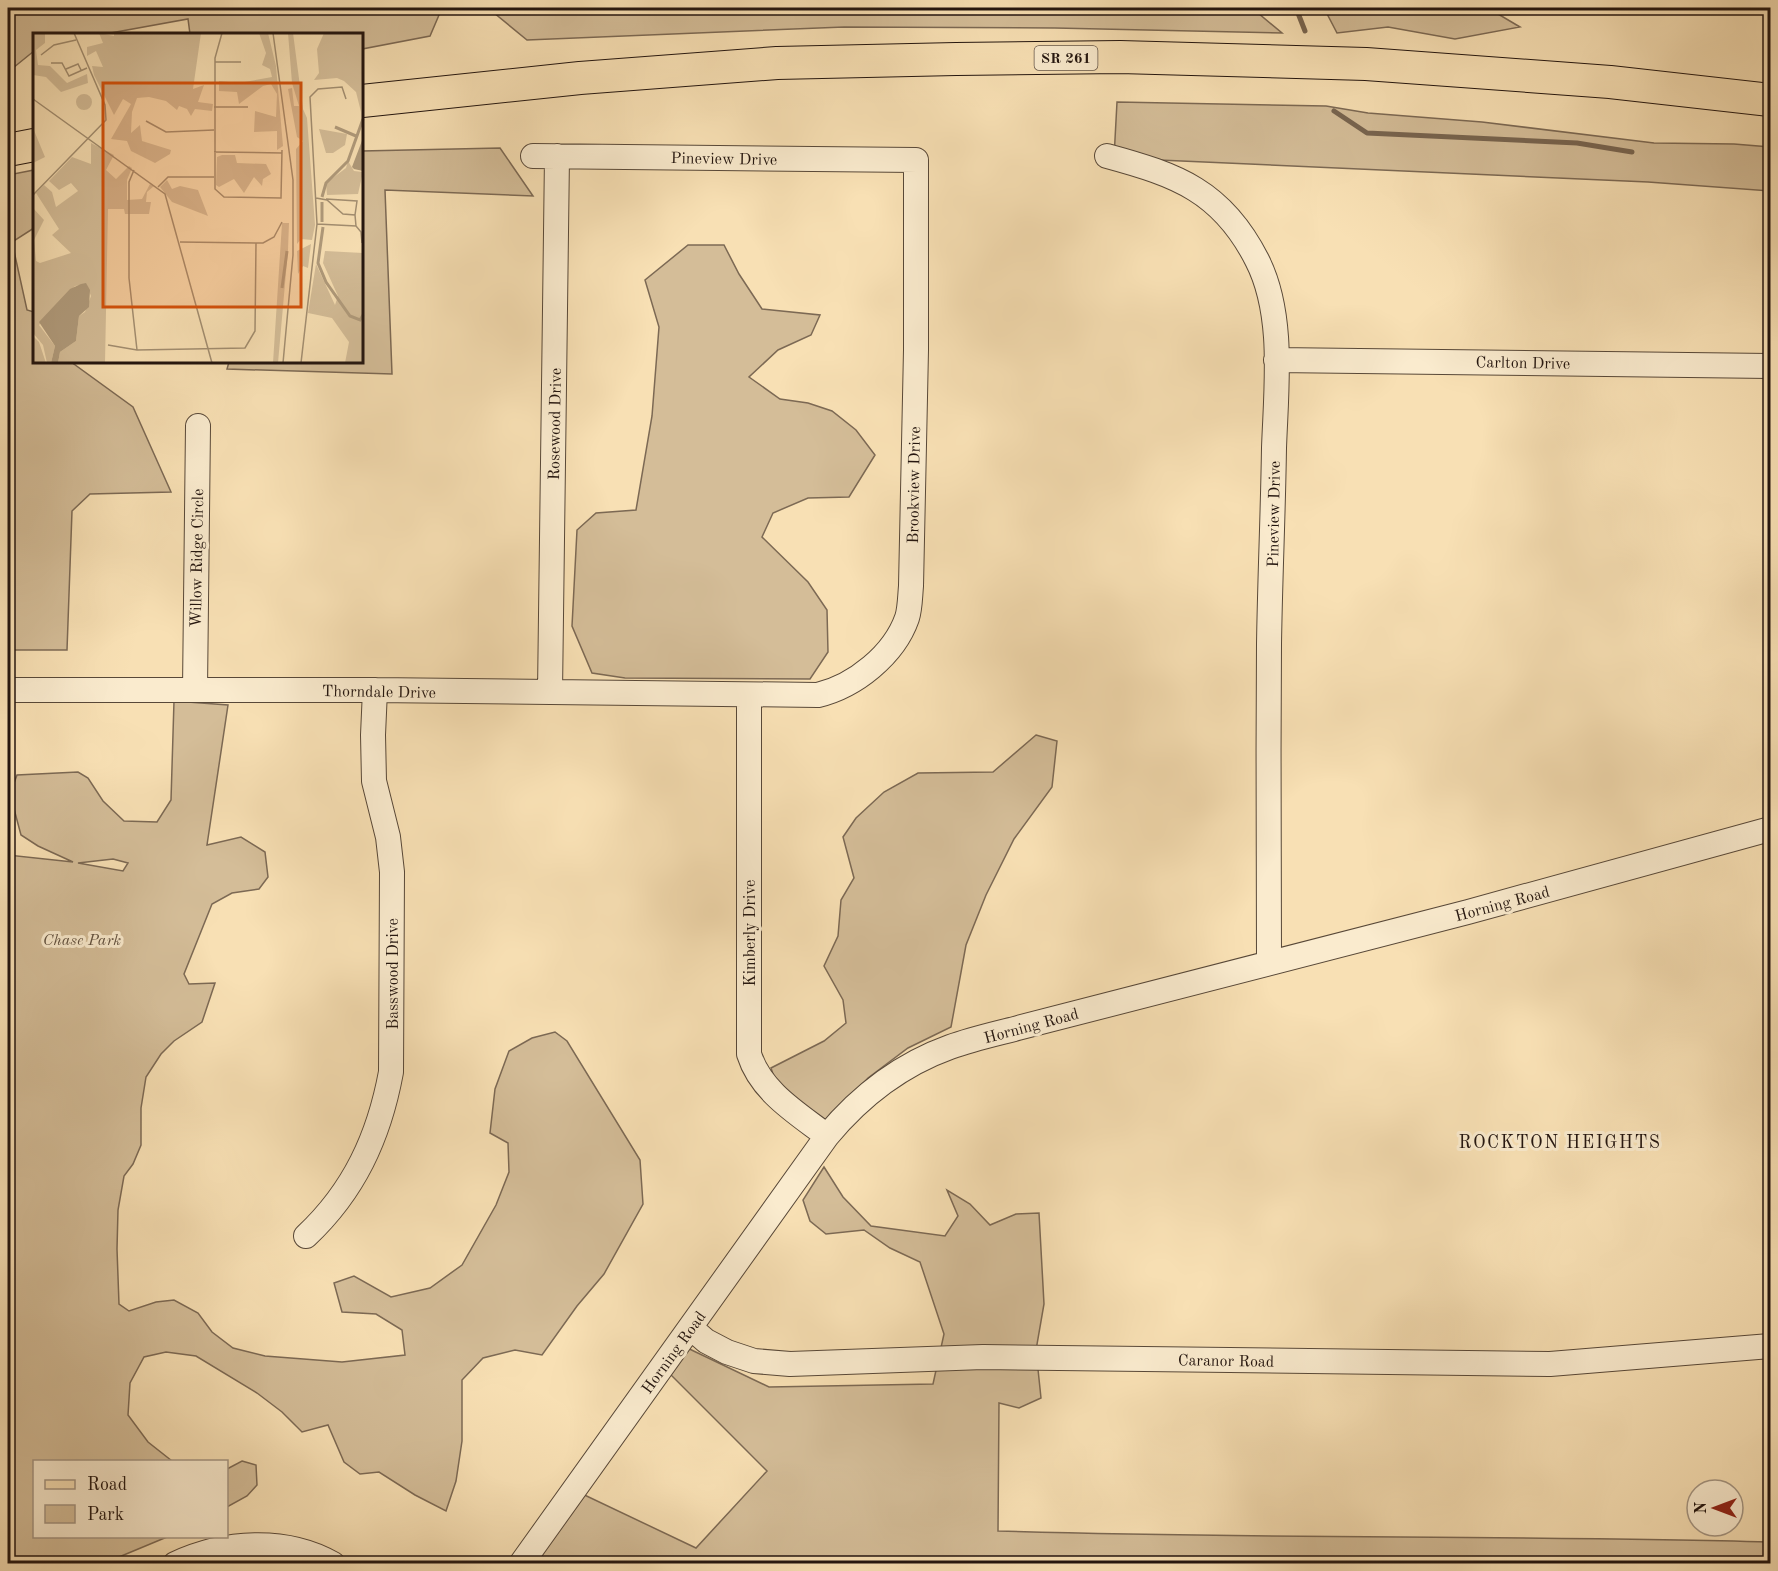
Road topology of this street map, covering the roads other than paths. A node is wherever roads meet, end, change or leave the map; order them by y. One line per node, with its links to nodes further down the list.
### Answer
1 (1770, 100): 2 (main road, SR 261)
2 (363, 101)
3 (33, 145): 4 (main road)
4 (8, 150)
5 (533, 156): 6 (street, Pineview Drive)
6 (557, 156): 8 (street, Pineview Drive); 15 (street, Rosewood Drive)
7 (1107, 156): 9 (street, Pineview Drive)
8 (916, 160): 16 (street, Brookview Drive)
9 (1276, 360): 10 (street, Carlton Drive); 18 (street, Pineview Drive)
10 (1770, 366)
11 (198, 426): 13 (street, Willow Ridge Circle)
12 (8, 690): 13 (street, Thorndale Drive)
13 (195, 690): 14 (street, Thorndale Drive)
14 (375, 690): 15 (street, Thorndale Drive); 20 (street, Basswood Drive)
15 (550, 692): 16 (street, Thorndale Drive)
16 (750, 695): 19 (street, Kimberly Drive)
17 (1770, 829): 18 (street, Horning Road)
18 (1269, 962): 19 (street, Horning Road)
19 (827, 1136): 21 (street, Horning Road)
20 (306, 1236)
21 (691, 1328): 22 (street, Caranor Road); 25 (street, Horning Road)
22 (1770, 1346)
23 (175, 1563): 24 (street)
24 (333, 1563)
25 (521, 1563)

